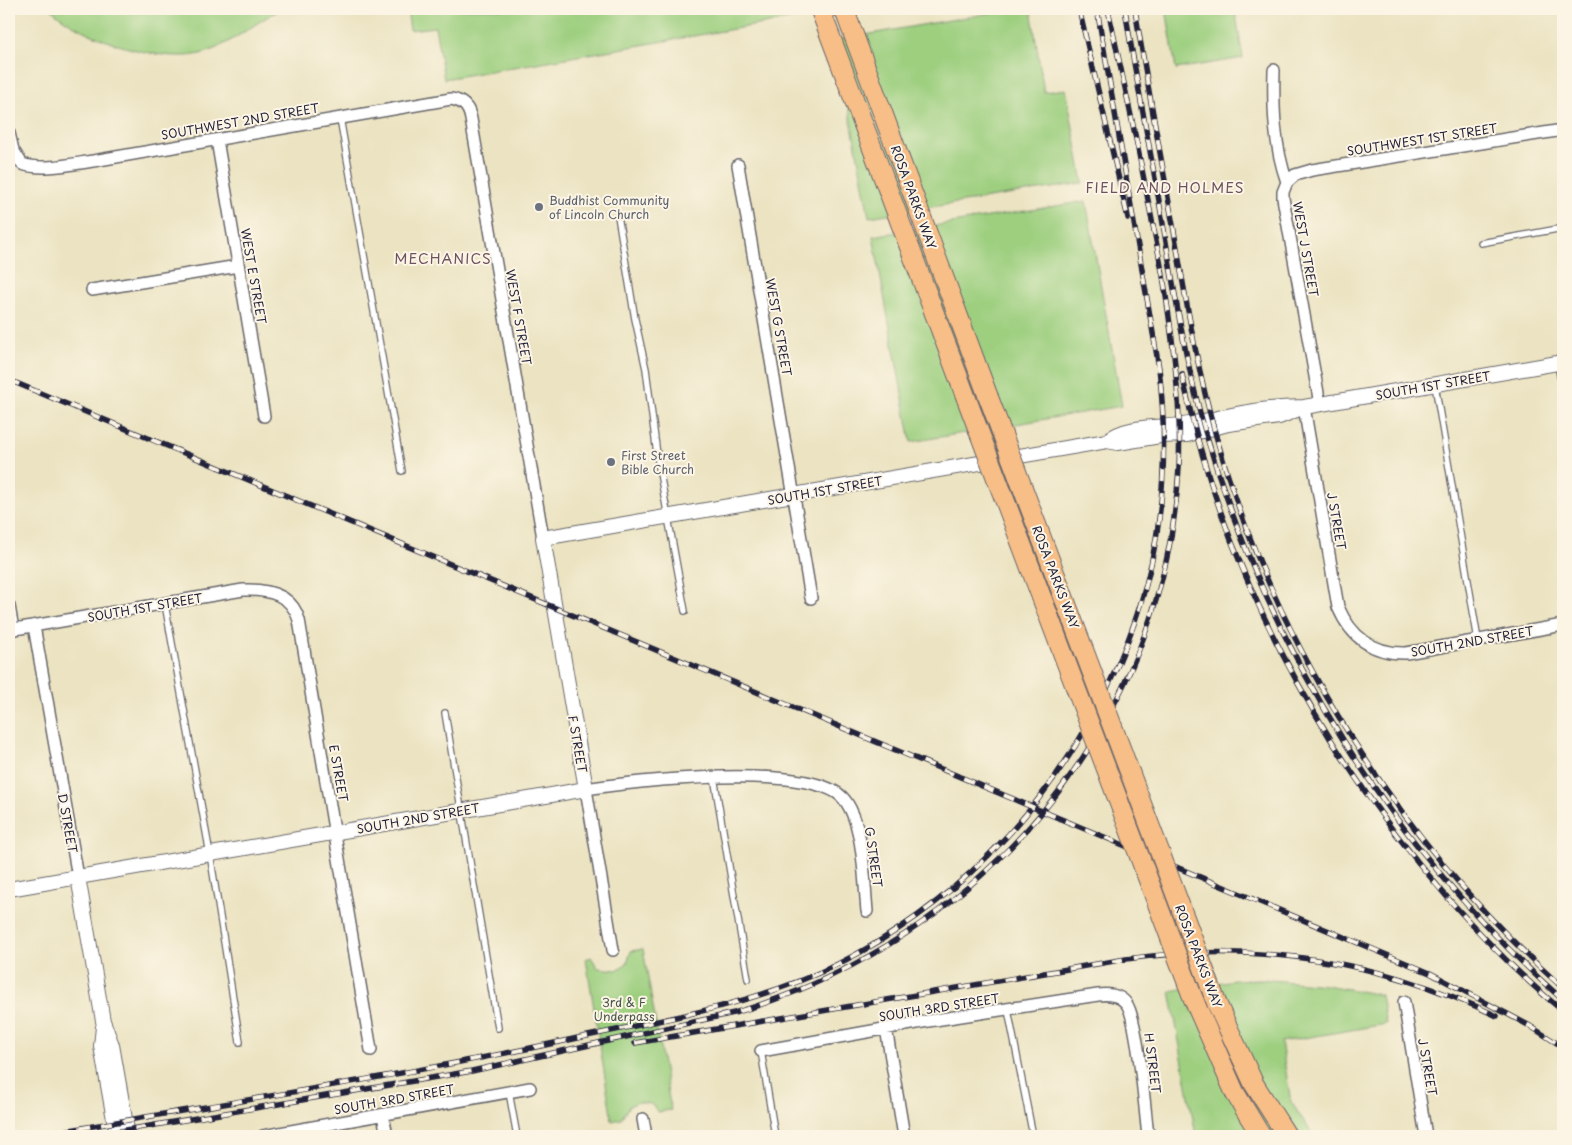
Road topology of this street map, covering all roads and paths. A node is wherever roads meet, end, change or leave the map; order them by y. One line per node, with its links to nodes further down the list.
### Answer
1 (820, 9): 70 (highway, ROSA PARKS WAY, bridge)
2 (844, 9): 71 (highway, ROSA PARKS WAY, bridge)
3 (1274, 70): 10 (street, WEST J STREET)
4 (462, 102): 5 (street, SOUTHWEST 2ND STREET); 24 (street, WEST F STREET)
5 (340, 118): 8 (street, SOUTHWEST 2ND STREET); 21 (lane)
6 (1563, 130): 10 (street, SOUTHWEST 1ST STREET)
7 (9, 133): 8 (street, SOUTHWEST 2ND STREET)
8 (217, 140): 14 (street, WEST E STREET)
9 (738, 165): 22 (street, WEST G STREET)
10 (1287, 182): 18 (street, WEST J STREET)
11 (618, 216): 23 (lane)
12 (1563, 228): 13 (lane)
13 (1481, 243)
14 (238, 266): 15 (street); 20 (street, WEST E STREET)
15 (92, 290)
16 (1562, 367): 17 (street, SOUTH 1ST STREET)
17 (1435, 385): 18 (street, SOUTH 1ST STREET); 34 (lane)
18 (1320, 404): 19 (street, SOUTH 1ST STREET)
19 (1304, 407): 22 (street, SOUTH 1ST STREET); 33 (street, J STREET)
20 (264, 416)
21 (402, 471)
22 (794, 495): 23 (street, SOUTH 1ST STREET); 26 (street)
23 (668, 517): 24 (street, SOUTH 1ST STREET); 29 (lane)
24 (543, 538): 38 (street, F STREET)
25 (282, 596): 27 (street, SOUTH 1ST STREET); 40 (street, E STREET)
26 (811, 598)
27 (165, 604): 31 (street, SOUTH 1ST STREET); 41 (lane)
28 (9, 606): 32 (street)
29 (684, 611)
30 (1563, 625): 34 (street, SOUTH 2ND STREET)
31 (34, 626): 32 (street, SOUTH 1ST STREET); 42 (street, D STREET)
32 (11, 629)
33 (1355, 635): 34 (street, SOUTH 2ND STREET)
34 (1478, 640)
35 (445, 714): 39 (lane)
36 (714, 777): 37 (street, SOUTH 2ND STREET); 38 (street, SOUTH 2ND STREET); 46 (lane)
37 (829, 788): 44 (street, G STREET)
38 (586, 789): 39 (street, SOUTH 2ND STREET); 45 (street, F STREET)
39 (462, 811): 40 (street, SOUTH 2ND STREET); 51 (lane)
40 (335, 832): 41 (street, SOUTH 2ND STREET); 54 (street, E STREET)
41 (210, 854): 42 (street, SOUTH 2ND STREET); 53 (lane)
42 (78, 876): 43 (street, SOUTH 2ND STREET); 50 (street, D STREET)
43 (9, 889)
44 (867, 911)
45 (614, 950)
46 (748, 979)
47 (1120, 997): 49 (street, SOUTH 3RD STREET); 69 (street, H STREET)
48 (1404, 1002): 72 (street, J STREET)
49 (1008, 1010): 52 (street, SOUTH 3RD STREET); 68 (lane)
50 (103, 1021): 60 (street, D STREET); 61 (street, D STREET)
51 (498, 1028)
52 (886, 1028): 55 (street, SOUTH 3RD STREET); 67 (street)
53 (240, 1042)
54 (372, 1050)
55 (762, 1051): 66 (lane)
56 (530, 1088): 57 (street, SOUTH 3RD STREET)
57 (509, 1092): 58 (street, SOUTH 3RD STREET); 64 (lane)
58 (383, 1115): 62 (street, SOUTH 3RD STREET); 63 (street)
59 (643, 1119): 65 (street)
60 (116, 1136)
61 (128, 1136)
62 (263, 1136)
63 (387, 1136)
64 (517, 1136)
65 (646, 1136)
66 (775, 1136)
67 (904, 1136)
68 (1033, 1136)
69 (1148, 1136)
70 (1261, 1136)
71 (1287, 1136)
72 (1426, 1136)

